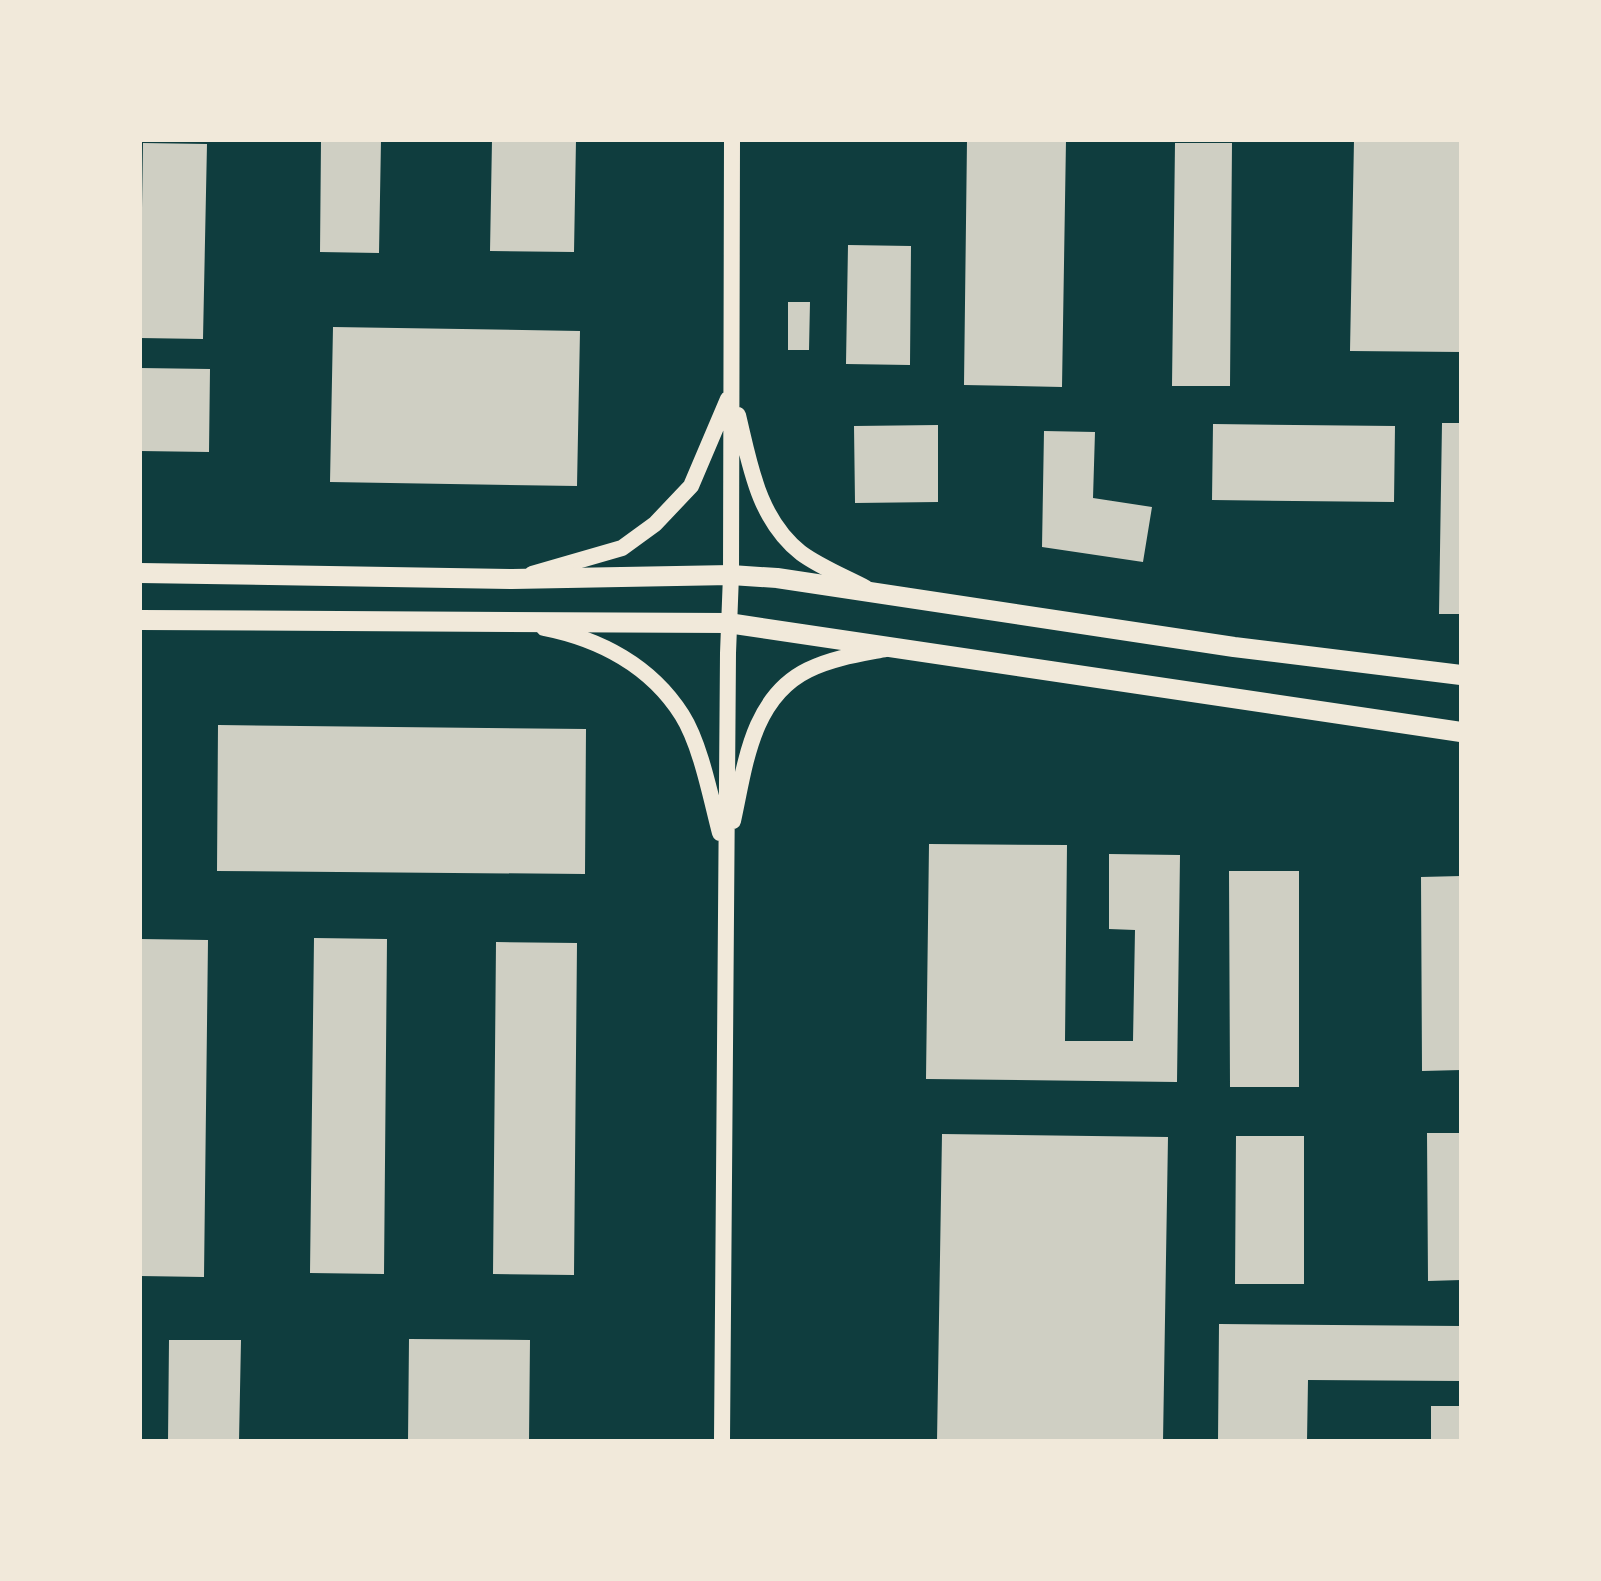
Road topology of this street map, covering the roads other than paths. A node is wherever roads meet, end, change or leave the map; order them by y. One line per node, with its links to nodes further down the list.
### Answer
1 (732, 140): 2 (main road)
2 (732, 391): 4 (main road); 5 (main road); 6 (main road)
3 (140, 573): 5 (main road)
4 (731, 575): 5 (main road); 6 (main road); 9 (main road)
5 (512, 579)
6 (874, 593): 11 (main road)
7 (140, 620): 8 (main road)
8 (512, 622): 9 (main road); 13 (main road)
9 (728, 623): 10 (main road); 13 (main road)
10 (893, 648): 12 (main road); 13 (main road)
11 (1461, 675)
12 (1461, 732)
13 (726, 854): 14 (main road)
14 (722, 1441)

